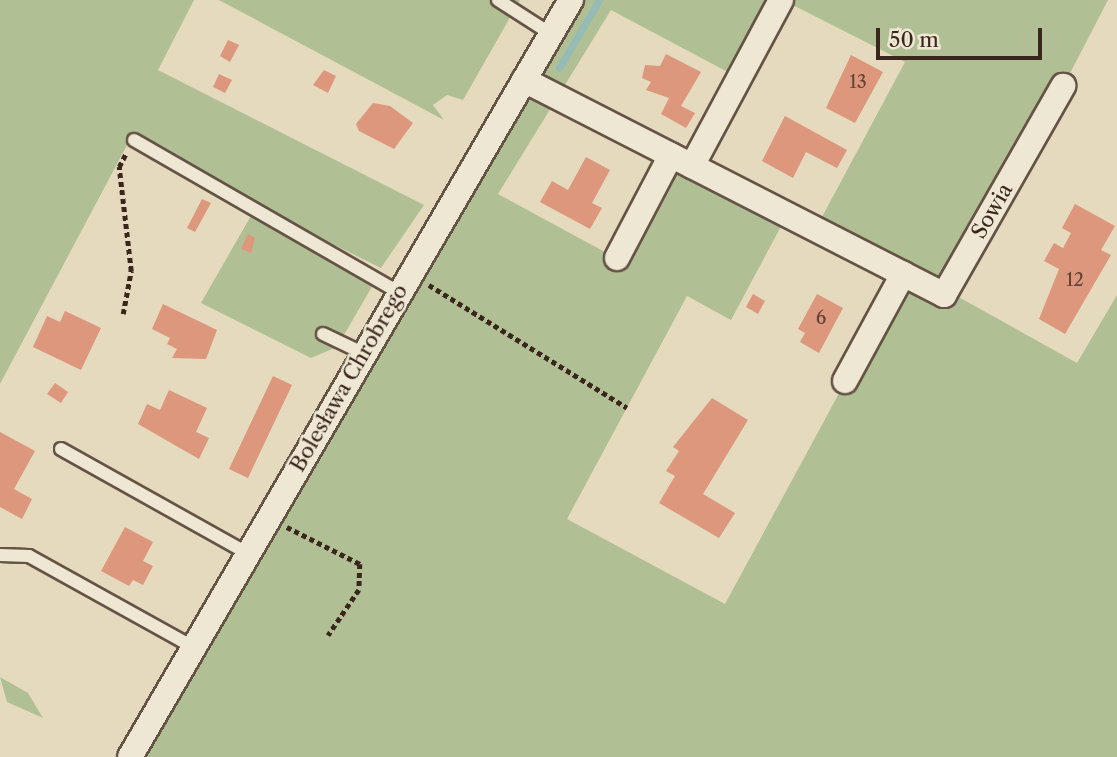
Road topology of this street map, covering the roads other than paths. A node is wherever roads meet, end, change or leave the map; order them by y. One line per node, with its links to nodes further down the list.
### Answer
1 (498, 0): 4 (lane)
2 (572, 0): 4 (street, Bolesława Chrobrego)
3 (781, 0): 8 (street)
4 (551, 34): 5 (street, Bolesława Chrobrego)
5 (524, 80): 8 (street, Sowia); 11 (street, Bolesława Chrobrego)
6 (1063, 86): 10 (street, Sowia)
7 (134, 140): 11 (lane)
8 (681, 161): 9 (street); 10 (street, Sowia)
9 (617, 258)
10 (903, 275): 14 (street)
11 (405, 283): 13 (street, Bolesława Chrobrego)
12 (323, 334): 13 (lane)
13 (365, 354): 16 (street, Bolesława Chrobrego)
14 (845, 381)
15 (61, 449): 16 (lane)
16 (247, 553): 18 (street, Bolesława Chrobrego)
17 (0, 555): 18 (lane)
18 (193, 647): 19 (street, Bolesława Chrobrego)
19 (130, 757)

